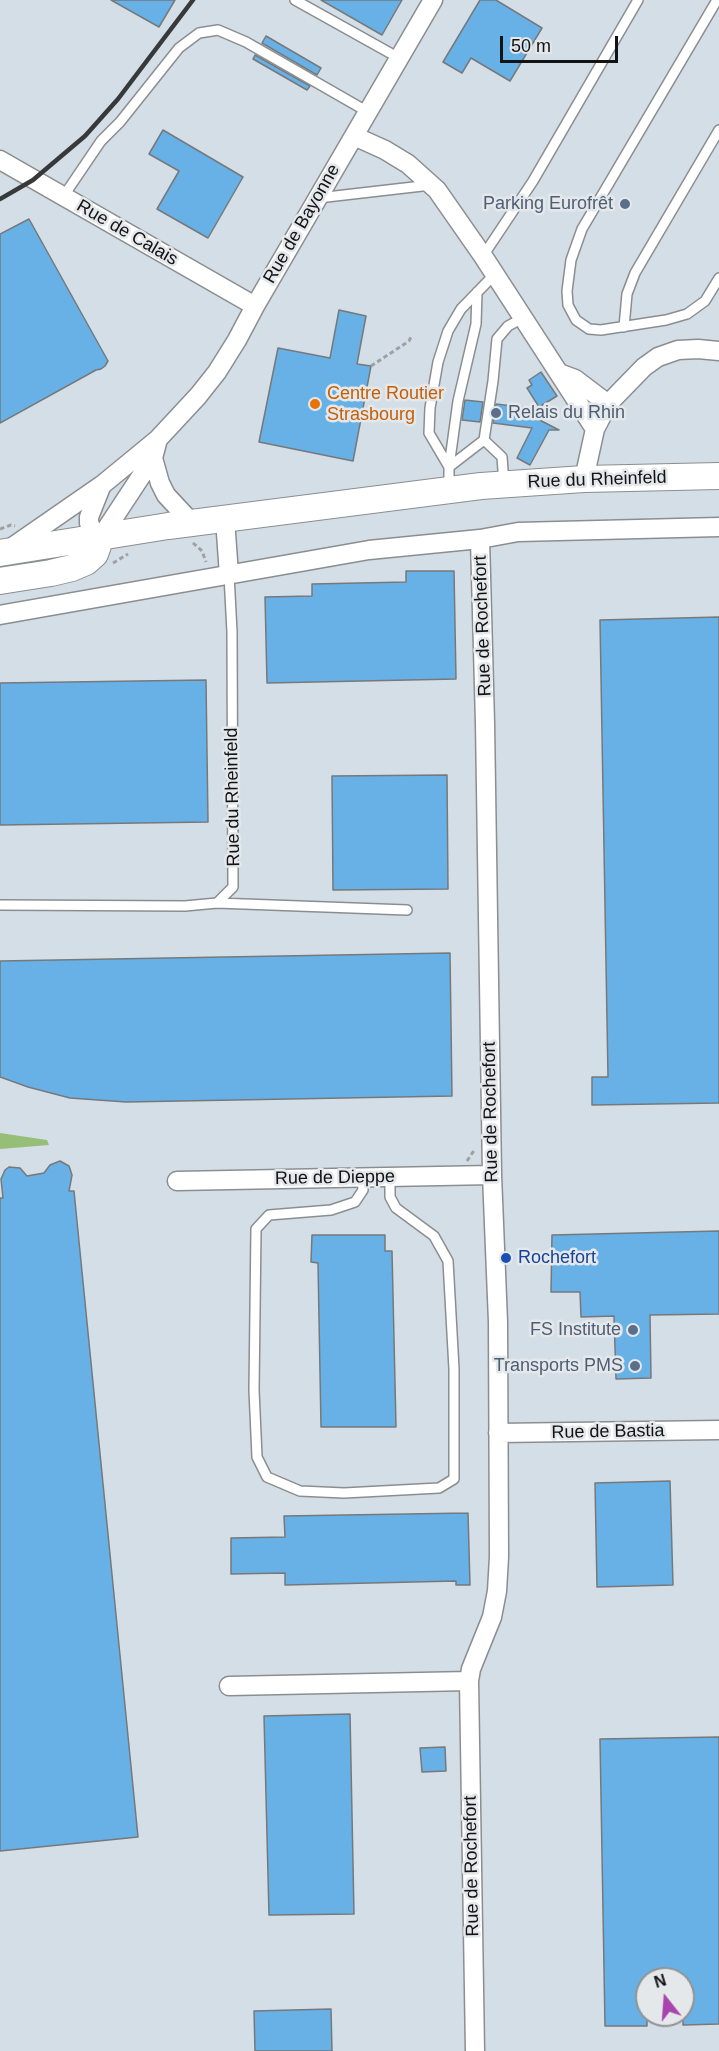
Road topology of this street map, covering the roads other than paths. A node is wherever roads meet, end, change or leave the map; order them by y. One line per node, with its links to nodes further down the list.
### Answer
1 (295, 0): 5 (lane)
2 (433, 0): 5 (street, Rue de Bayonne)
3 (638, 0): 13 (lane)
4 (717, 0): 19 (lane)
5 (399, 58): 6 (street, Rue de Bayonne)
6 (368, 112): 8 (street, Rue de Bayonne); 11 (lane)
7 (719, 130): 19 (lane)
8 (354, 136): 10 (street); 12 (street, Rue de Bayonne)
9 (0, 160): 11 (street, Rue de Calais)
10 (432, 185): 12 (lane); 13 (street)
11 (63, 197): 17 (street, Rue de Calais)
12 (318, 198): 17 (street, Rue de Bayonne)
13 (483, 256): 14 (street)
14 (495, 274): 16 (lane); 18 (street)
15 (719, 278): 19 (lane)
16 (477, 292): 28 (lane); 28 (lane)
17 (255, 306): 24 (street, Rue de Bayonne)
18 (523, 318): 21 (street); 25 (lane)
19 (624, 327)
20 (719, 351): 22 (street)
21 (559, 373): 22 (street); 23 (street)
22 (608, 404): 23 (street)
23 (595, 429): 29 (street)
24 (158, 439): 26 (street, Rue de Bayonne); 30 (street, Rue de Bayonne)
25 (484, 440): 28 (lane); 31 (lane)
26 (153, 458): 33 (street); 35 (street, Rue de Bayonne)
27 (719, 476): 29 (street, Rue du Rheinfeld)
28 (449, 479): 31 (street, Rue du Rheinfeld); 32 (street, Rue du Rheinfeld)
29 (584, 479): 31 (street, Rue du Rheinfeld)
30 (102, 485): 35 (street, Rue de Bayonne); 37 (street, Rue de Bayonne)
31 (504, 485)
32 (225, 519): 33 (street, Rue du Rheinfeld); 38 (street, Rue du Rheinfeld)
33 (192, 523): 35 (street, Rue du Rheinfeld)
34 (719, 527): 36 (street)
35 (101, 537): 37 (street, Rue du Rheinfeld); 39 (street)
36 (480, 539): 38 (street); 44 (street, Rue de Rochefort)
37 (3, 552)
38 (229, 575): 40 (street); 41 (lane, Rue du Rheinfeld)
39 (0, 581)
40 (0, 615)
41 (217, 903): 42 (lane); 43 (lane)
42 (0, 905)
43 (407, 910)
44 (492, 1175): 45 (street, Rue de Dieppe); 49 (street, Rue de Rochefort)
45 (390, 1176): 46 (street, Rue de Dieppe); 46 (lane)
46 (362, 1177): 47 (street, Rue de Dieppe)
47 (177, 1181)
48 (719, 1430): 49 (street, Rue de Bastia)
49 (498, 1433): 50 (street, Rue de Rochefort)
50 (469, 1681): 51 (street); 52 (street, Rue de Rochefort)
51 (229, 1686)
52 (475, 2051)

